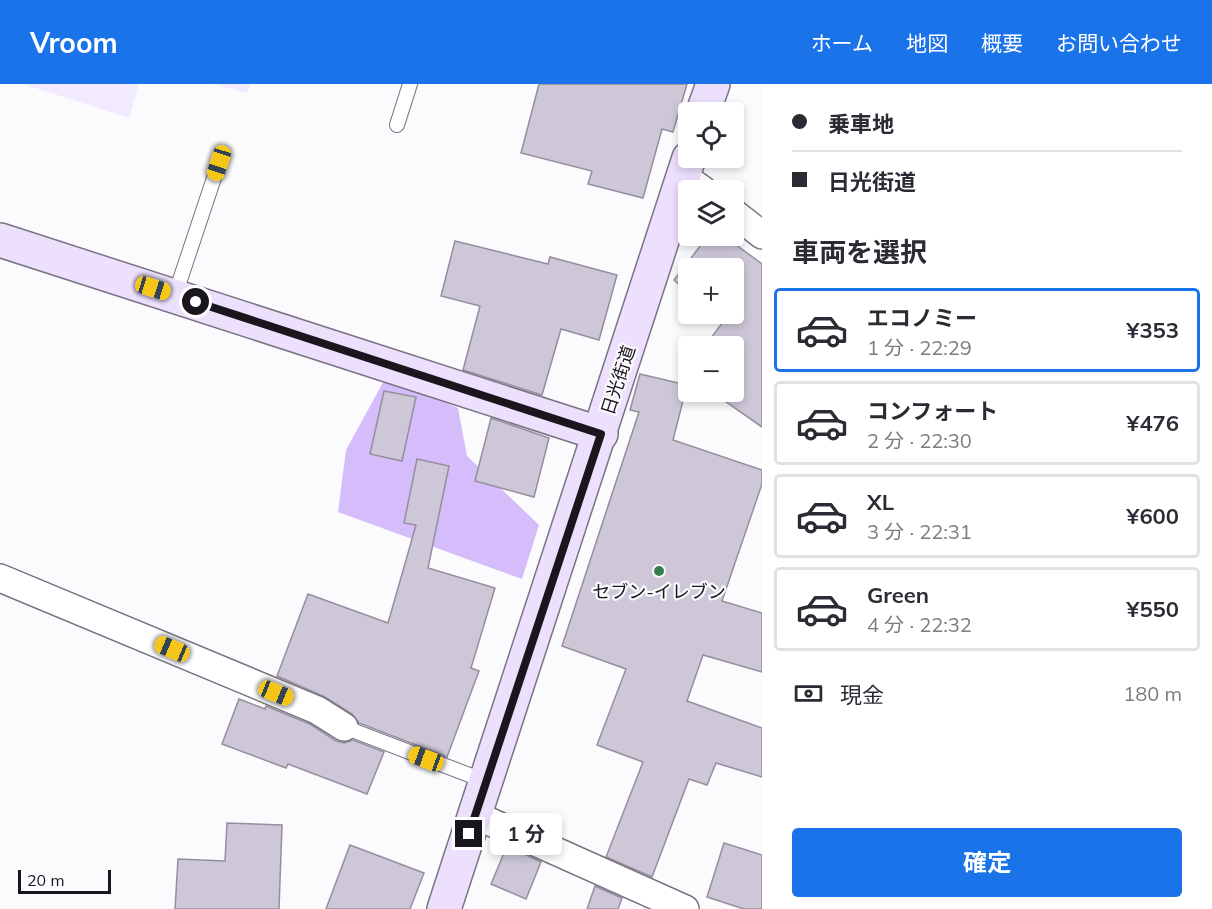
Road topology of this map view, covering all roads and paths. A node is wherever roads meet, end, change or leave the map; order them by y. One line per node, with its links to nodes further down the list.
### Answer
1 (410, 84): 4 (lane)
2 (712, 84): 3 (main road)
3 (707, 102)
4 (397, 126)
5 (219, 163): 10 (lane)
6 (692, 175): 11 (main road, 日光街道)
7 (744, 221): 8 (street)
8 (762, 235)
9 (0, 240): 10 (main road)
10 (175, 295): 11 (main road)
11 (601, 434): 14 (main road, 日光街道)
12 (0, 578): 13 (street)
13 (344, 727): 14 (lane)
14 (486, 781): 15 (main road, 日光街道)
15 (475, 815): 16 (main road, 日光街道); 17 (street)
16 (444, 909)
17 (685, 909)

